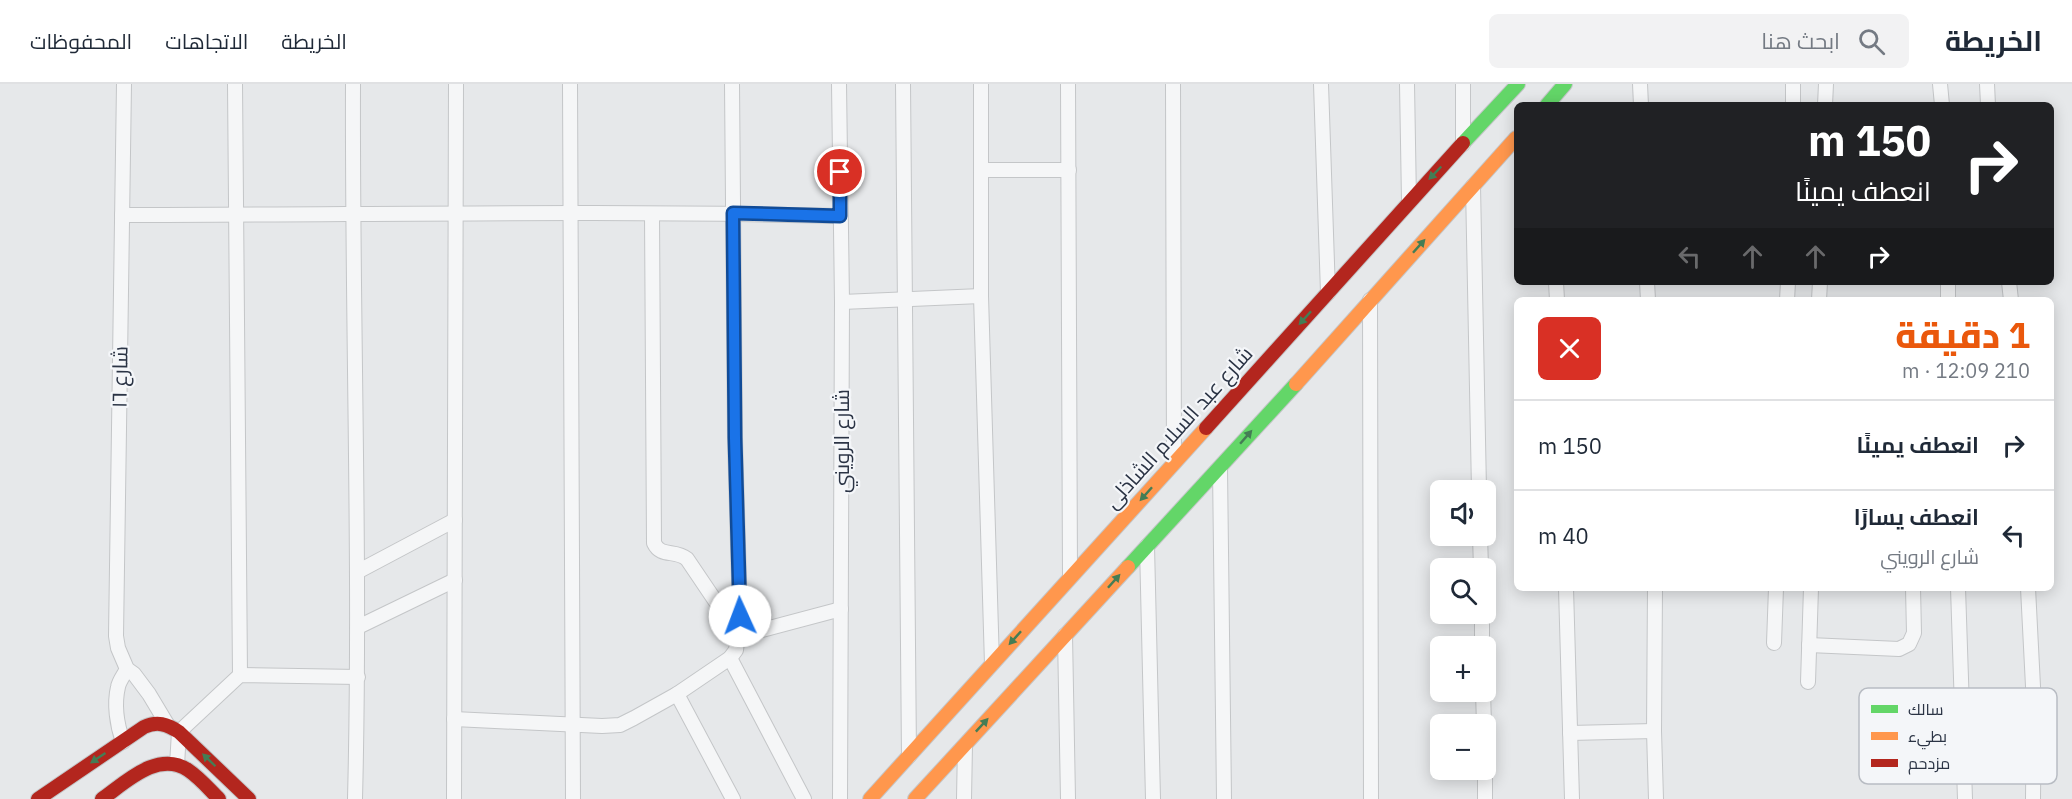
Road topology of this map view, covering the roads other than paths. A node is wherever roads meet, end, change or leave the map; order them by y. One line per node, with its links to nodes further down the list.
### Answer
1 (124, 84): 38 (street, شارع ١٦)
2 (235, 84): 39 (street)
3 (353, 84): 40 (street)
4 (456, 84): 34 (street)
5 (570, 84): 36 (street)
6 (732, 84): 35 (street)
7 (839, 84): 41 (street, شارع الرويني)
8 (903, 84): 46 (street)
9 (981, 84): 30 (street)
10 (1068, 84): 31 (street)
11 (1173, 84): 49 (street)
12 (1322, 84): 44 (street)
13 (1407, 84): 33 (street)
14 (1463, 84): 29 (street)
15 (1518, 84): 29 (main road, شارع عبد السلام الشاذلى)
16 (1565, 84): 22 (main road)
17 (1640, 84): 23 (street)
18 (1794, 84): 24 (street)
19 (1826, 84): 25 (street)
20 (1940, 84): 26 (street)
21 (1987, 84): 27 (street)
22 (1551, 102)
23 (1641, 102)
24 (1793, 102)
25 (1825, 102)
26 (1941, 102)
27 (1988, 102)
28 (1514, 140): 32 (main road)
29 (1463, 144): 33 (main road, شارع عبد السلام الشاذلى, one-way to 33)
30 (981, 170): 31 (street); 45 (street)
31 (1069, 170): 55 (street)
32 (1473, 186): 43 (main road, one-way to 32); 51 (street)
33 (1408, 201): 42 (main road, شارع عبد السلام الشاذلى)
34 (456, 213): 36 (street); 40 (street); 52 (street)
35 (733, 213): 37 (street); 41 (street); 67 (street)
36 (571, 214): 37 (street); 80 (street)
37 (652, 214): 67 (street)
38 (122, 215): 39 (street); 72 (street, شارع ١٦)
39 (236, 215): 40 (street); 73 (street)
40 (352, 215): 54 (street)
41 (840, 216): 48 (street, شارع الرويني)
42 (1370, 246): 43 (main road); 44 (main road, شارع عبد السلام الشاذلى)
43 (1389, 265): 47 (main road)
44 (1328, 293): 49 (main road, شارع عبد السلام الشاذلى, one-way to 49)
45 (981, 296): 46 (street); 71 (street)
46 (905, 300): 48 (street); 86 (street)
47 (1370, 300): 50 (main road, one-way to 47); 107 (street)
48 (842, 302): 64 (street, شارع الرويني)
49 (1174, 463): 55 (main road, شارع عبد السلام الشاذلى, one-way to 55)
50 (1220, 468): 53 (main road); 106 (street)
51 (1479, 480)
52 (455, 520): 54 (street); 56 (street)
53 (1147, 546): 66 (main road, one-way to 53); 105 (street)
54 (357, 572): 65 (street)
55 (1070, 578): 71 (main road, شارع عبد السلام الشاذلى, one-way to 71)
56 (455, 580): 65 (street); 79 (street)
57 (1566, 591): 83 (street)
58 (1655, 591): 82 (street)
59 (1776, 591): 68 (street)
60 (1811, 591): 69 (street)
61 (1913, 591): 69 (street)
62 (1958, 591): 76 (street)
63 (2028, 591): 77 (street)
64 (841, 609): 67 (street); 100 (street, شارع الرويني)
65 (358, 627): 74 (street)
66 (1065, 635): 85 (main road, one-way to 66); 104 (street)
67 (739, 636): 70 (street)
68 (1774, 643)
69 (1809, 645): 75 (street)
70 (730, 658): 78 (street); 99 (street)
71 (992, 664): 86 (main road, شارع عبد السلام الشاذلى)
72 (127, 669): 81 (street, شارع ١٦); 84 (street)
73 (240, 675): 74 (street); 81 (street)
74 (358, 677): 95 (street)
75 (1808, 682)
76 (1961, 688)
77 (2033, 688)
78 (677, 693): 80 (street); 98 (street)
79 (454, 719): 80 (street); 96 (street)
80 (573, 724): 97 (street)
81 (173, 728): 84 (main road); 87 (street); 94 (main road, one-way to 81)
82 (1654, 731): 83 (street); 110 (street)
83 (1570, 733): 109 (street)
84 (123, 742): 91 (main road, one-way to 91)
85 (965, 743): 102 (main road); 103 (street)
86 (909, 756): 101 (main road, شارع عبد السلام الشاذلى)
87 (177, 765): 92 (main road); 93 (main road)
88 (1485, 780): 108 (street)
89 (1965, 784): 111 (street)
90 (2033, 784): 112 (street)
91 (38, 799)
92 (102, 799)
93 (219, 799)
94 (249, 799)
95 (355, 799)
96 (454, 799)
97 (573, 799)
98 (733, 799)
99 (804, 799)
100 (840, 799)
101 (870, 799)
102 (915, 799)
103 (964, 799)
104 (1068, 799)
105 (1153, 799)
106 (1224, 799)
107 (1371, 799)
108 (1485, 799)
109 (1572, 799)
110 (1656, 799)
111 (1965, 799)
112 (2033, 799)

